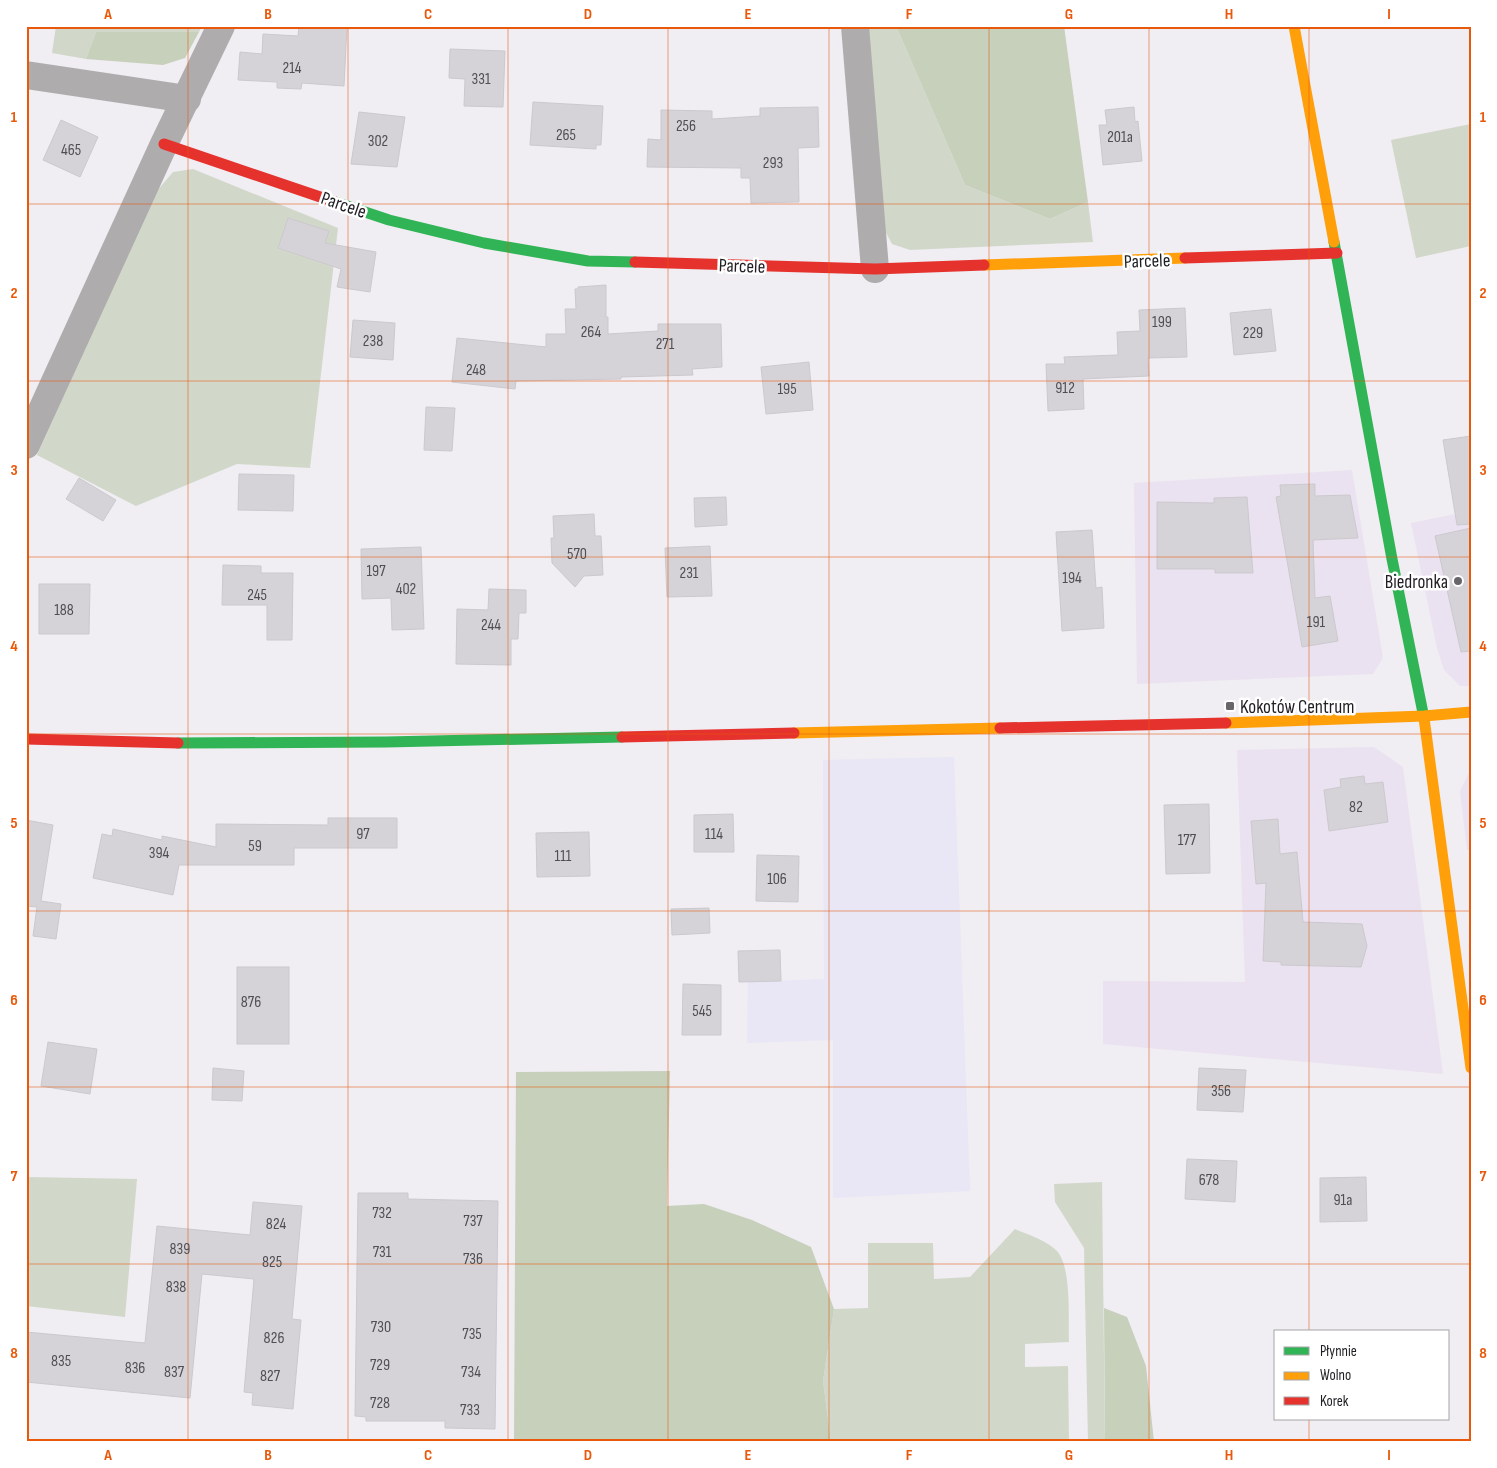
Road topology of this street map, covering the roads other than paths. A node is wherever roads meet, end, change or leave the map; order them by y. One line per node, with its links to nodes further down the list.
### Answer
1 (221, 26): 5 (street)
2 (855, 26): 8 (street)
3 (1294, 26): 7 (street)
4 (26, 75): 5 (street)
5 (187, 99): 6 (street)
6 (164, 144): 8 (street, Parcele); 9 (street)
7 (1337, 253): 8 (street, Parcele); 11 (street)
8 (875, 269)
9 (26, 445)
10 (1471, 712): 11 (street)
11 (1424, 716): 12 (street); 13 (street)
12 (26, 739)
13 (1471, 1068)

